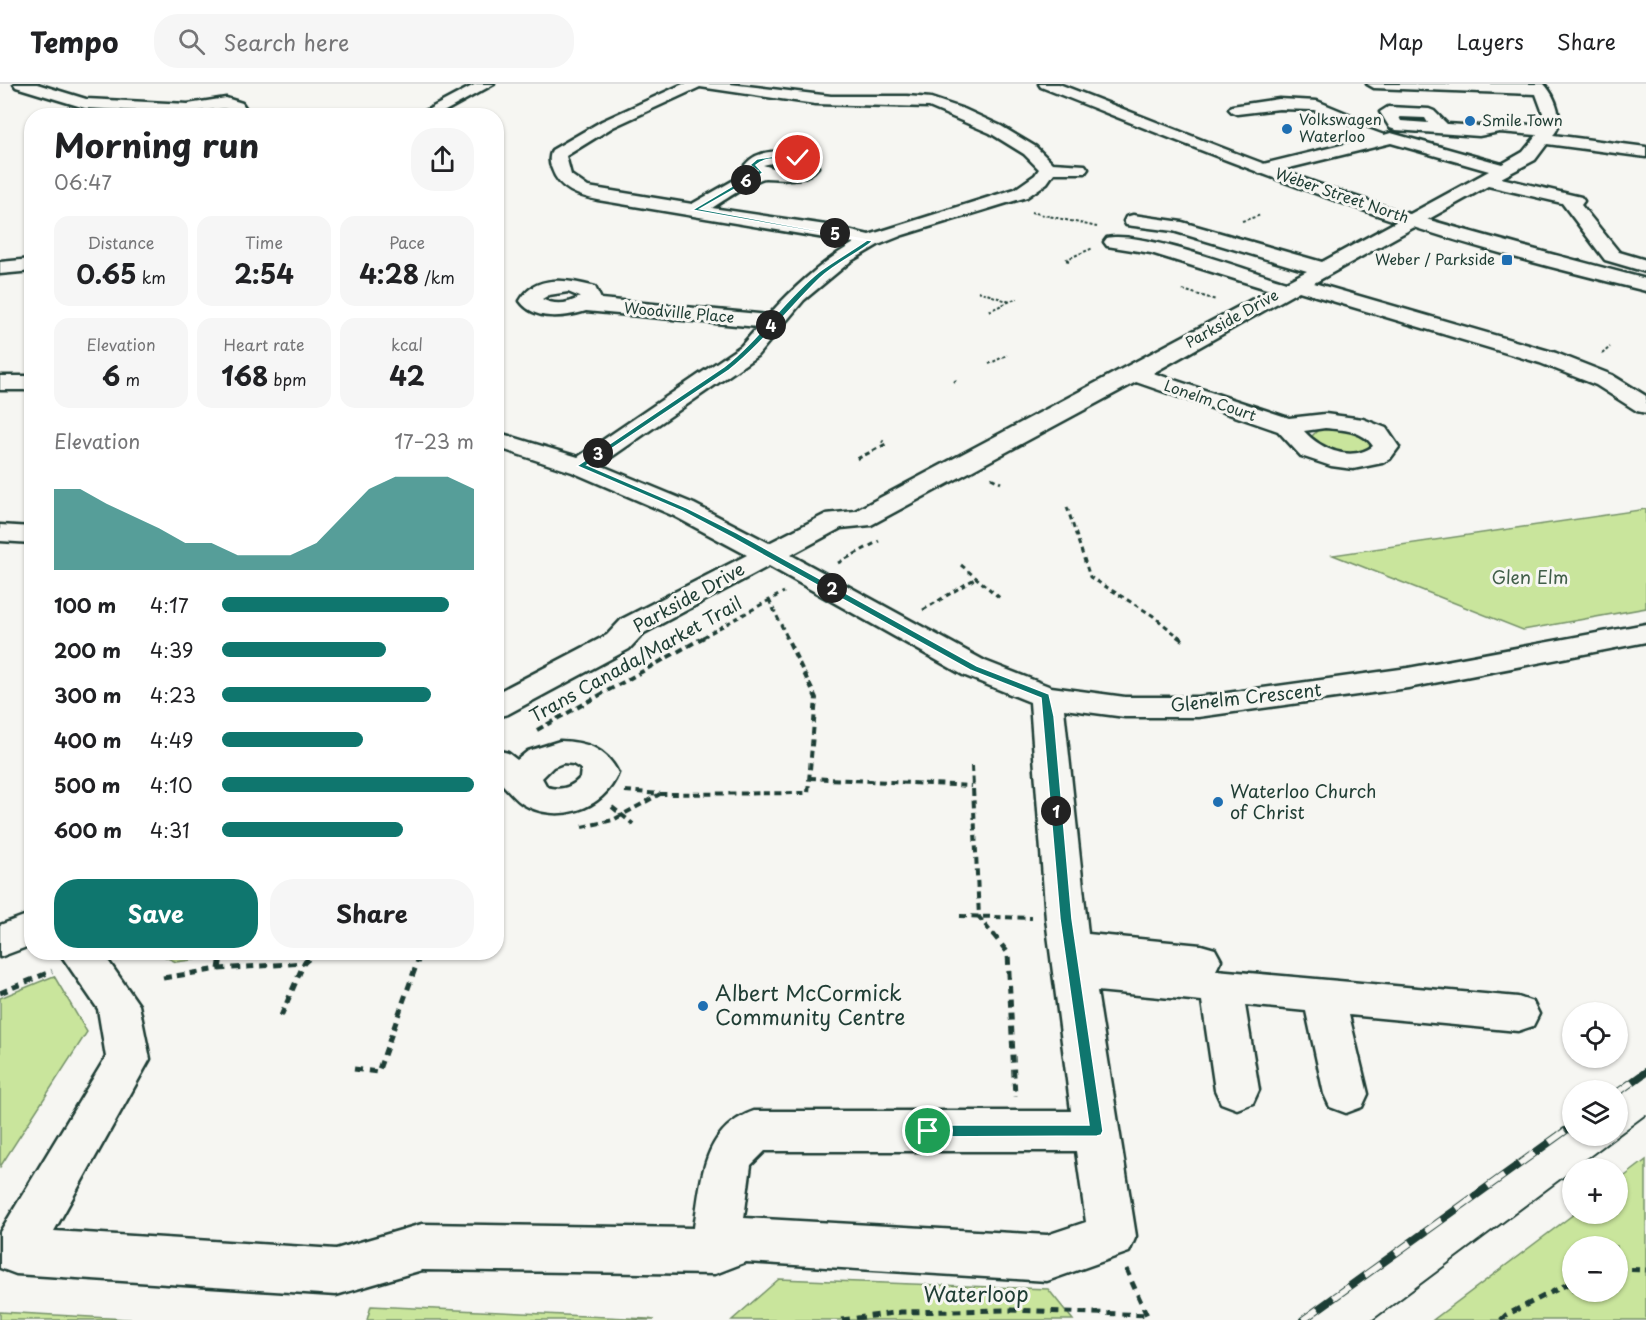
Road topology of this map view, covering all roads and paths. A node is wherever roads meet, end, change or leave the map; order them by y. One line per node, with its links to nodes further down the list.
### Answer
1 (21, 84): 8 (street)
2 (487, 84): 11 (street)
3 (695, 84): 25 (street)
4 (704, 84): 19 (street)
5 (1046, 84): 21 (street, Weber Street North)
6 (1374, 84): 7 (street)
7 (1540, 87): 14 (street)
8 (135, 108)
9 (206, 108): 10 (street)
10 (238, 108)
11 (439, 108)
12 (1237, 109): 15 (street)
13 (1443, 129): 14 (street)
14 (1546, 135): 16 (street); 22 (street, Parkside Drive)
15 (1382, 140): 21 (street); 22 (street)
16 (1624, 141): 17 (street); 18 (street)
17 (1646, 146)
18 (1646, 152)
19 (1048, 168): 20 (street); 30 (street)
20 (1079, 169)
21 (1265, 169): 29 (street, Weber Street North)
22 (1504, 170): 24 (street, Parkside Drive)
23 (761, 172): 27 (street)
24 (1485, 180): 29 (street, Parkside Drive); 34 (street)
25 (583, 192): 26 (street); 27 (street)
26 (557, 200)
27 (695, 210): 30 (street)
28 (1133, 221): 36 (street)
29 (1412, 221): 36 (street, Parkside Drive); 37 (street, Weber Street North)
30 (871, 241): 46 (street)
31 (1114, 242): 32 (path); 38 (street)
32 (1069, 261)
33 (24, 266): 35 (street)
34 (1646, 266)
35 (0, 268)
36 (1323, 269): 38 (street, Parkside Drive)
37 (1646, 285)
38 (1292, 286): 49 (street, Parkside Drive); 52 (street)
39 (1183, 290): 42 (path)
40 (978, 291): 43 (path)
41 (1017, 298): 43 (path)
42 (1216, 300)
43 (1010, 302): 45 (path)
44 (583, 304): 46 (street, Woodville Place)
45 (989, 311)
46 (774, 322): 57 (street)
47 (1007, 356): 48 (path)
48 (988, 364)
49 (1134, 374): 53 (street, Lonelm Court); 62 (street, Parkside Drive)
50 (0, 383): 51 (street)
51 (24, 383)
52 (1646, 406)
53 (1287, 426)
54 (882, 441): 56 (path)
55 (504, 442): 57 (street, Glenelm Crescent)
56 (857, 459)
57 (581, 466): 62 (street, Glenelm Crescent)
58 (1067, 507): 68 (path)
59 (0, 533): 60 (street)
60 (24, 534)
61 (961, 565): 63 (path)
62 (783, 570): 65 (path, Trans Canada/Market Trail); 69 (street, Glenelm Crescent); 70 (street, Parkside Drive)
63 (976, 578): 64 (path); 66 (path)
64 (1000, 598)
65 (770, 600): 71 (path, Trans Canada/Market Trail); 74 (path)
66 (921, 611)
67 (1646, 633): 69 (street, Glenelm Crescent)
68 (1184, 641)
69 (1045, 696): 84 (street)
70 (504, 703)
71 (533, 732)
72 (972, 766): 76 (path)
73 (504, 767): 75 (street)
74 (809, 778): 76 (path); 78 (path)
75 (524, 782): 77 (street); 77 (street)
76 (972, 786): 81 (path)
77 (591, 789): 78 (path)
78 (661, 794): 79 (path)
79 (580, 827)
80 (960, 916): 81 (path)
81 (979, 917): 84 (path); 101 (path)
82 (24, 932): 83 (street)
83 (0, 942)
84 (1070, 947): 92 (street); 102 (street)
85 (70, 960): 94 (path)
86 (85, 960): 104 (street)
87 (220, 960): 91 (path)
88 (307, 960): 90 (path)
89 (418, 960): 98 (path)
90 (304, 963): 91 (path); 97 (path)
91 (219, 969): 93 (path)
92 (1211, 974): 95 (street); 99 (street)
93 (163, 978)
94 (0, 993)
95 (1324, 997): 96 (street); 100 (street)
96 (1518, 1014)
97 (281, 1016)
98 (354, 1069)
99 (1237, 1090)
100 (1346, 1094)
101 (1015, 1131): 102 (street); 104 (street)
102 (1097, 1131): 103 (street)
103 (1112, 1236): 104 (street); 108 (path)
104 (715, 1251)
105 (1628, 1269): 106 (path)
106 (1646, 1270)
107 (1562, 1287): 110 (path)
108 (1148, 1318): 109 (path, Waterloop)
109 (842, 1320)
110 (1500, 1320)

